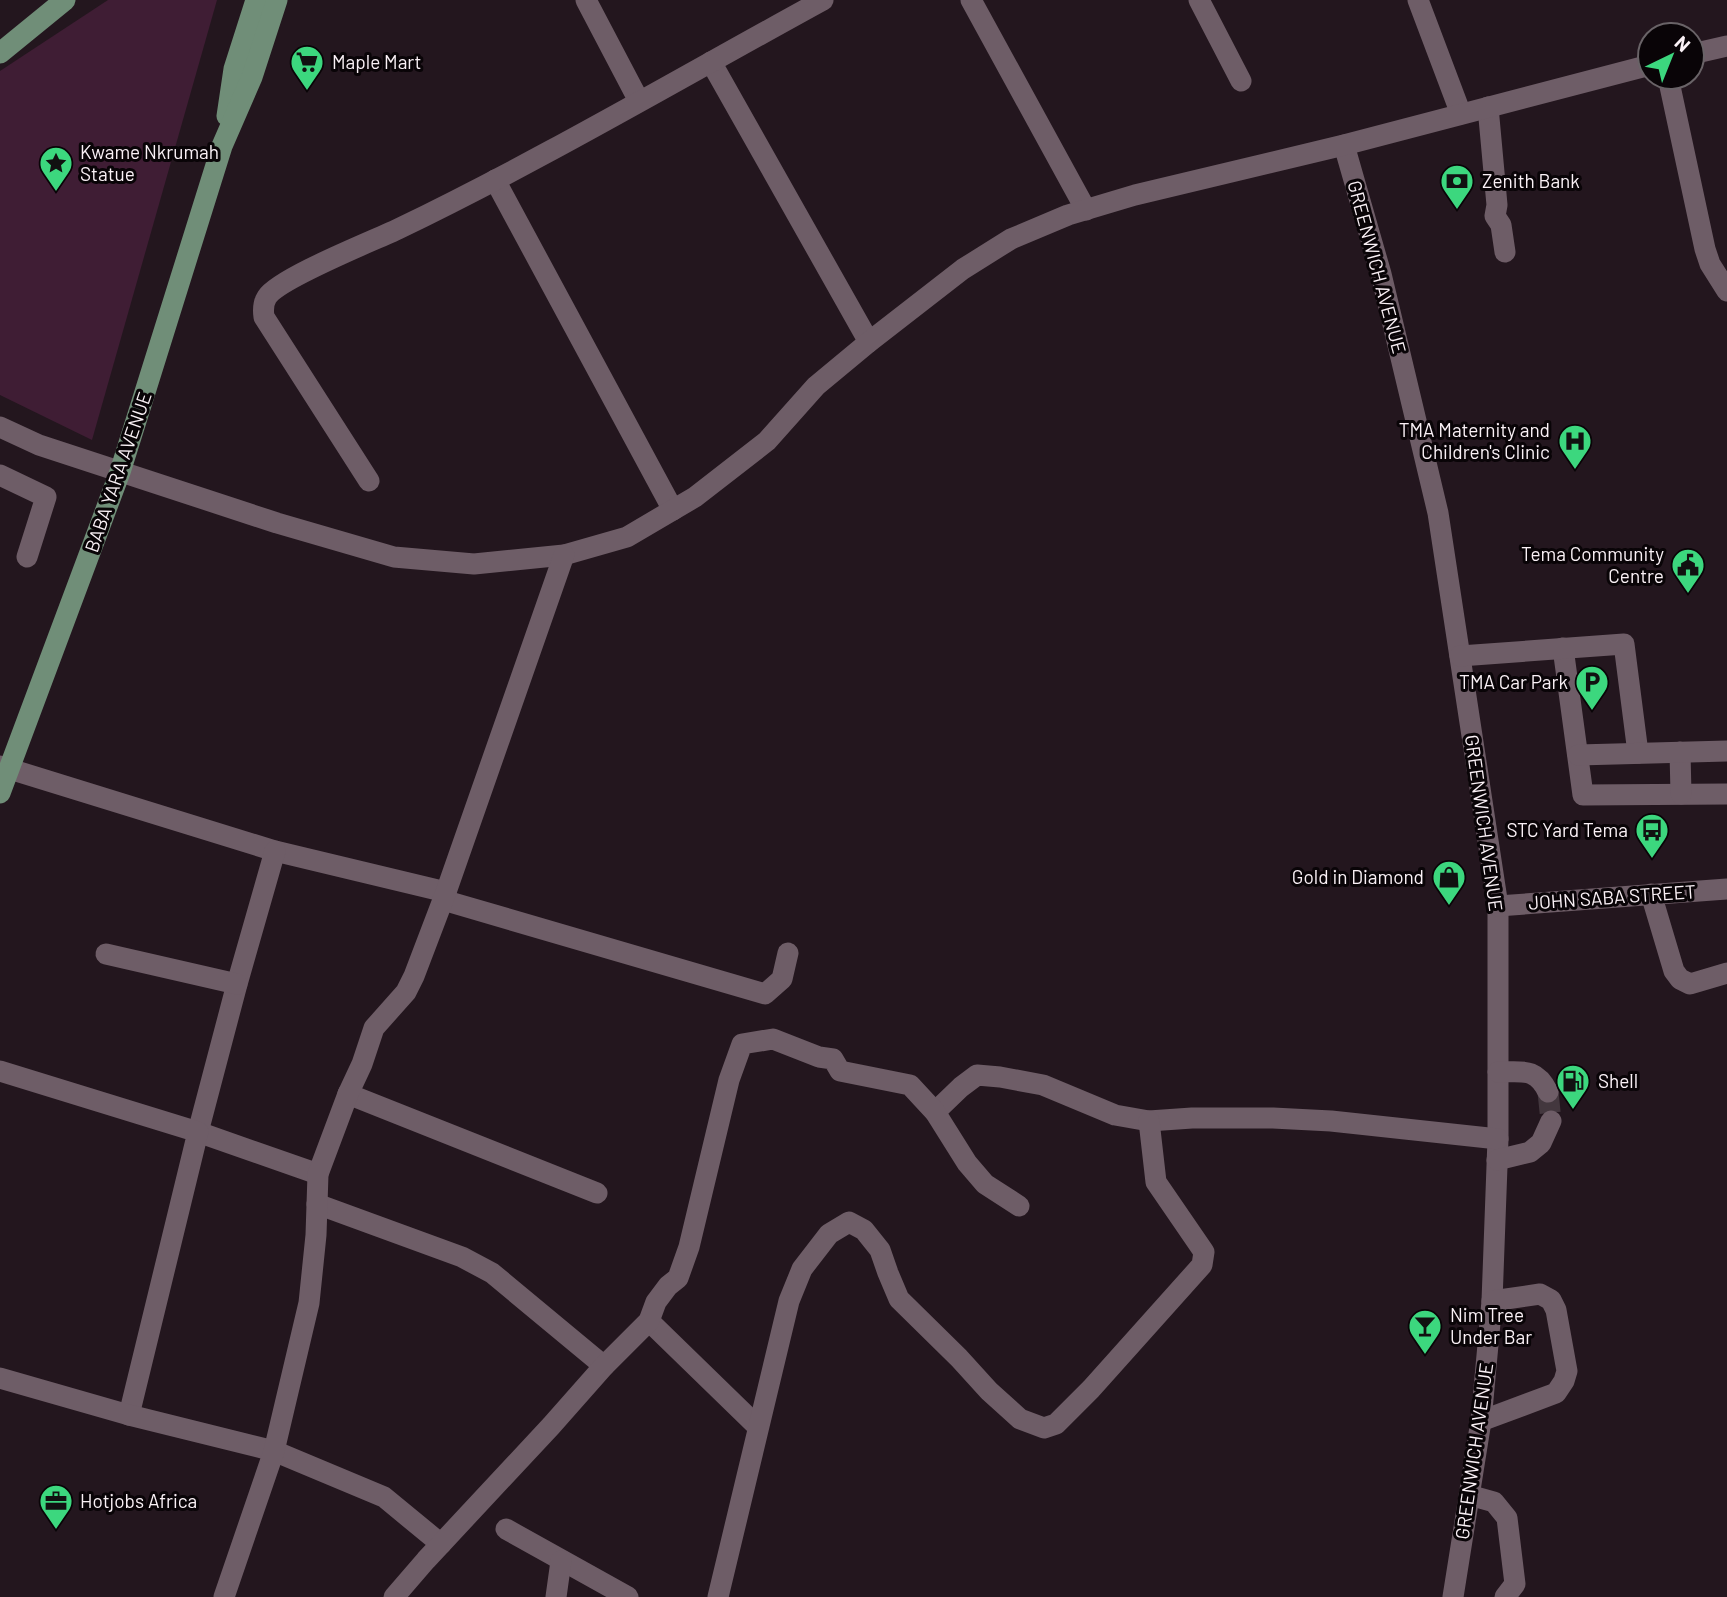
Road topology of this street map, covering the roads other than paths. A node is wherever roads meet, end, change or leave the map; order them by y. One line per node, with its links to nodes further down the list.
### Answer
1 (65, 0): 11 (main road)
2 (256, 0): 20 (main road, BABA YARA AVENUE)
3 (278, 0): 20 (main road, BABA YARA AVENUE)
4 (586, 0): 16 (street)
5 (823, 0): 12 (street)
6 (971, 0): 22 (street)
7 (1199, 0): 14 (street)
8 (1418, 0): 18 (street)
9 (1727, 46): 10 (street)
10 (1706, 51)
11 (0, 53)
12 (711, 62): 16 (street); 25 (street)
13 (1636, 69): 17 (street)
14 (1241, 81)
15 (1671, 91): 24 (street)
16 (639, 101): 21 (street)
17 (1488, 107): 18 (street); 23 (street)
18 (1461, 114): 19 (street)
19 (1344, 145): 22 (street); 34 (street, GREENWICH AVENUE)
20 (222, 146): 27 (main road, BABA YARA AVENUE)
21 (495, 180): 29 (street); 30 (street)
22 (1086, 210): 25 (street)
23 (1505, 252)
24 (1727, 291)
25 (869, 342): 30 (street)
26 (0, 427): 27 (street)
27 (120, 472): 31 (street); 39 (main road, BABA YARA AVENUE)
28 (0, 475): 32 (street)
29 (369, 481)
30 (673, 510): 31 (street)
31 (564, 555): 46 (street)
32 (27, 557)
33 (1563, 648): 34 (street); 37 (street); 38 (street)
34 (1460, 656): 47 (street, GREENWICH AVENUE)
35 (1727, 751): 36 (street)
36 (1680, 752): 37 (street); 41 (street)
37 (1638, 753): 38 (street)
38 (1578, 755): 41 (street)
39 (4, 768): 40 (main road, BABA YARA AVENUE); 43 (street)
40 (0, 793)
41 (1681, 794): 42 (street)
42 (1727, 794)
43 (275, 852): 46 (street); 51 (street)
44 (1727, 889): 45 (street, JOHN SABA STREET)
45 (1651, 894): 47 (street, JOHN SABA STREET); 50 (street)
46 (444, 896): 48 (street); 55 (street)
47 (1498, 906): 53 (street, GREENWICH AVENUE)
48 (788, 953)
49 (106, 954): 51 (street)
50 (1727, 972)
51 (237, 984): 59 (street)
52 (0, 1071): 59 (street)
53 (1498, 1072): 54 (street); 60 (street, GREENWICH AVENUE)
54 (1548, 1092)
55 (348, 1094): 62 (street); 63 (street)
56 (935, 1112): 57 (street); 65 (street); 67 (street)
57 (1149, 1121): 60 (street); 72 (street)
58 (1551, 1121): 61 (street)
59 (198, 1132): 62 (street); 70 (street)
60 (1498, 1139): 61 (street, GREENWICH AVENUE)
61 (1497, 1160): 66 (street, GREENWICH AVENUE)
62 (318, 1174): 64 (street)
63 (597, 1193)
64 (317, 1204): 68 (street); 73 (street)
65 (1019, 1206)
66 (1492, 1301): 71 (street, GREENWICH AVENUE); 71 (street)
67 (649, 1321): 68 (street); 72 (street)
68 (604, 1366): 76 (street)
69 (0, 1378): 70 (street)
70 (129, 1415): 73 (street)
71 (1481, 1421): 74 (street, GREENWICH AVENUE)
72 (758, 1427): 82 (street)
73 (274, 1451): 76 (street); 78 (street)
74 (1469, 1495): 83 (street, GREENWICH AVENUE); 84 (street)
75 (506, 1528): 77 (street)
76 (441, 1544): 79 (street)
77 (561, 1561): 80 (street); 81 (street)
78 (224, 1597)
79 (394, 1597)
80 (556, 1597)
81 (628, 1597)
82 (718, 1597)
83 (1453, 1597)
84 (1505, 1597)

